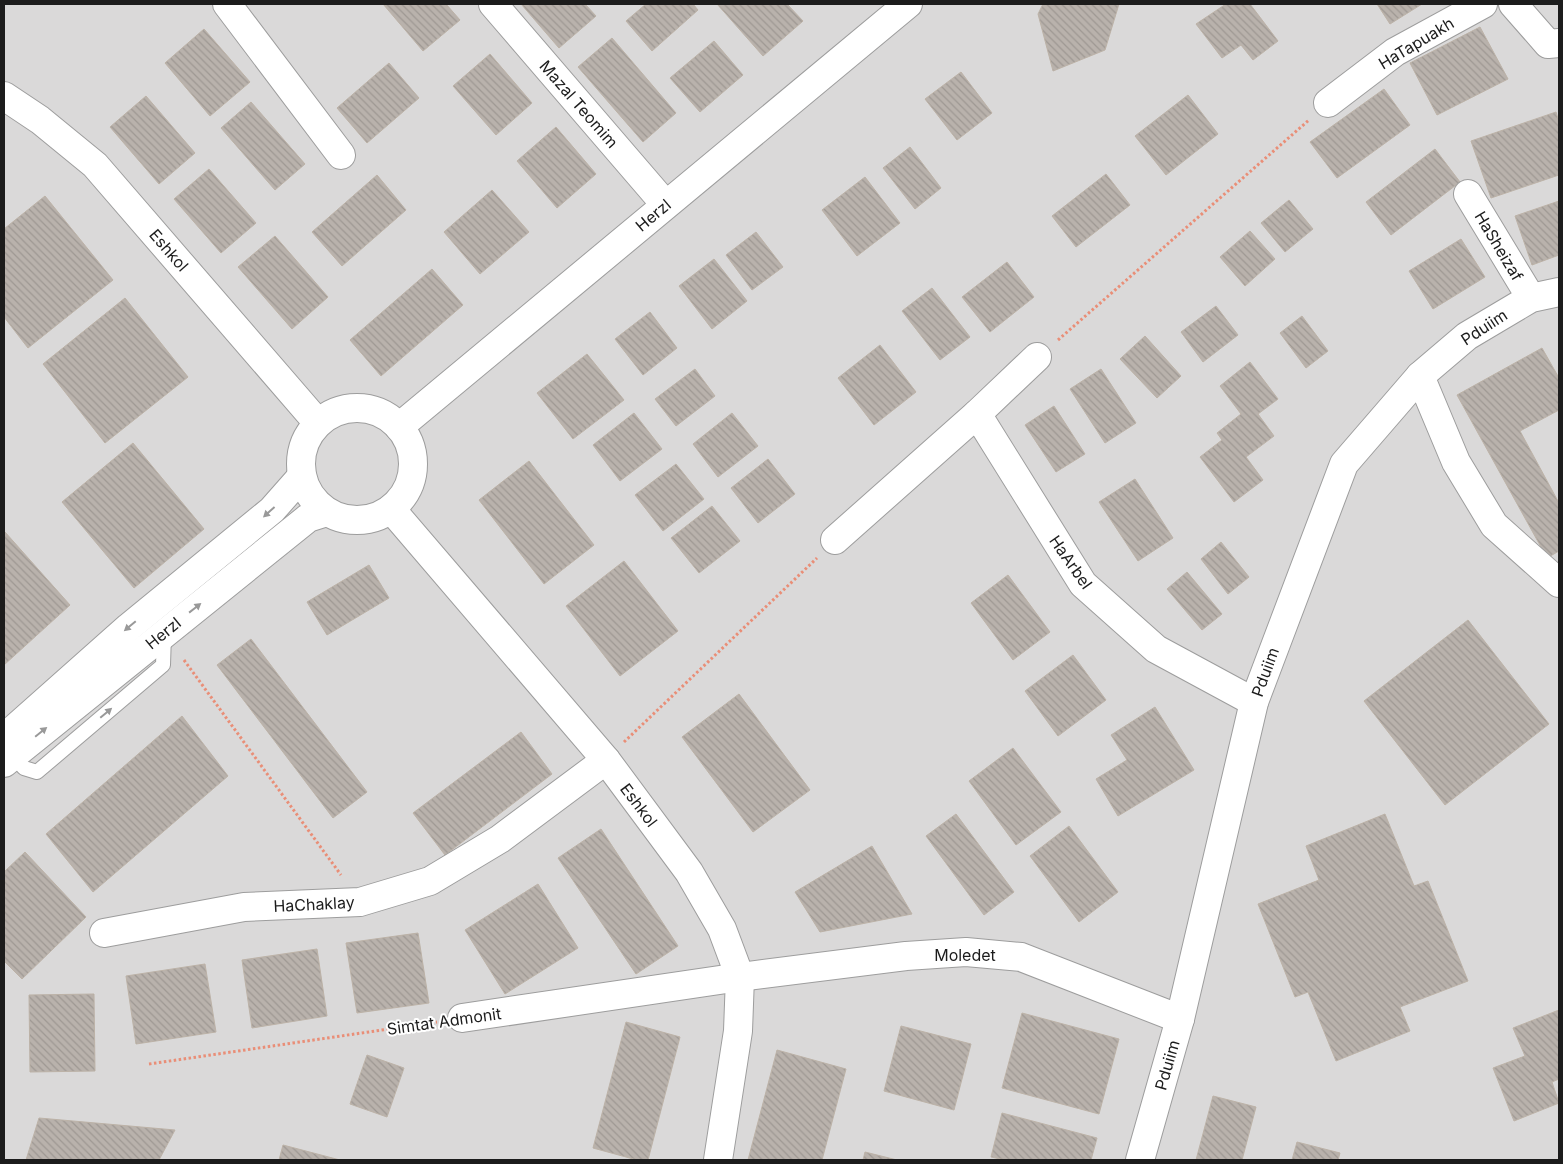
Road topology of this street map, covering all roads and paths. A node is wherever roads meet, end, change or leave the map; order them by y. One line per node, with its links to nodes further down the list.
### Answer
1 (227, 4): 9 (street)
2 (493, 4): 11 (street, Mazal Teomim)
3 (908, 4): 11 (street, Herzl)
4 (1483, 4): 8 (street, HaTapuakh)
5 (1513, 4): 6 (street)
6 (1559, 43)
7 (4, 96): 17 (street, Eshkol)
8 (1328, 103): 14 (path)
9 (341, 155)
10 (1468, 194): 13 (street, HaSheizaf)
11 (665, 204): 18 (street, Herzl)
12 (1559, 292): 13 (street, Pduiim)
13 (1531, 298): 15 (street, Pduiim)
14 (1037, 357): 16 (street)
15 (1420, 376): 23 (street); 25 (street, Pduiim)
16 (977, 414): 22 (street); 25 (street, HaArbel)
17 (318, 423): 18 (street); 19 (street)
18 (399, 427): 20 (street)
19 (302, 476): 21 (street); 26 (street, Herzl, one-way to 26)
20 (391, 509): 21 (street); 27 (street, Eshkol)
21 (327, 512): 24 (street, Herzl, one-way to 21)
22 (835, 540): 27 (path)
23 (1559, 583)
24 (164, 632): 26 (street, Herzl, one-way to 24); 28 (path)
25 (1254, 702): 32 (street, Pduiim)
26 (6, 750)
27 (606, 760): 28 (street, HaChaklay); 30 (street, Eshkol)
28 (360, 902): 29 (street, HaChaklay)
29 (104, 933)
30 (740, 977): 31 (street, Simtat Admonit); 32 (street, Moledet); 34 (street, Eshkol)
31 (462, 1018): 33 (path, Simtat Admonit)
32 (1180, 1019): 35 (street, Pduiim)
33 (149, 1064)
34 (718, 1160)
35 (1140, 1160)

